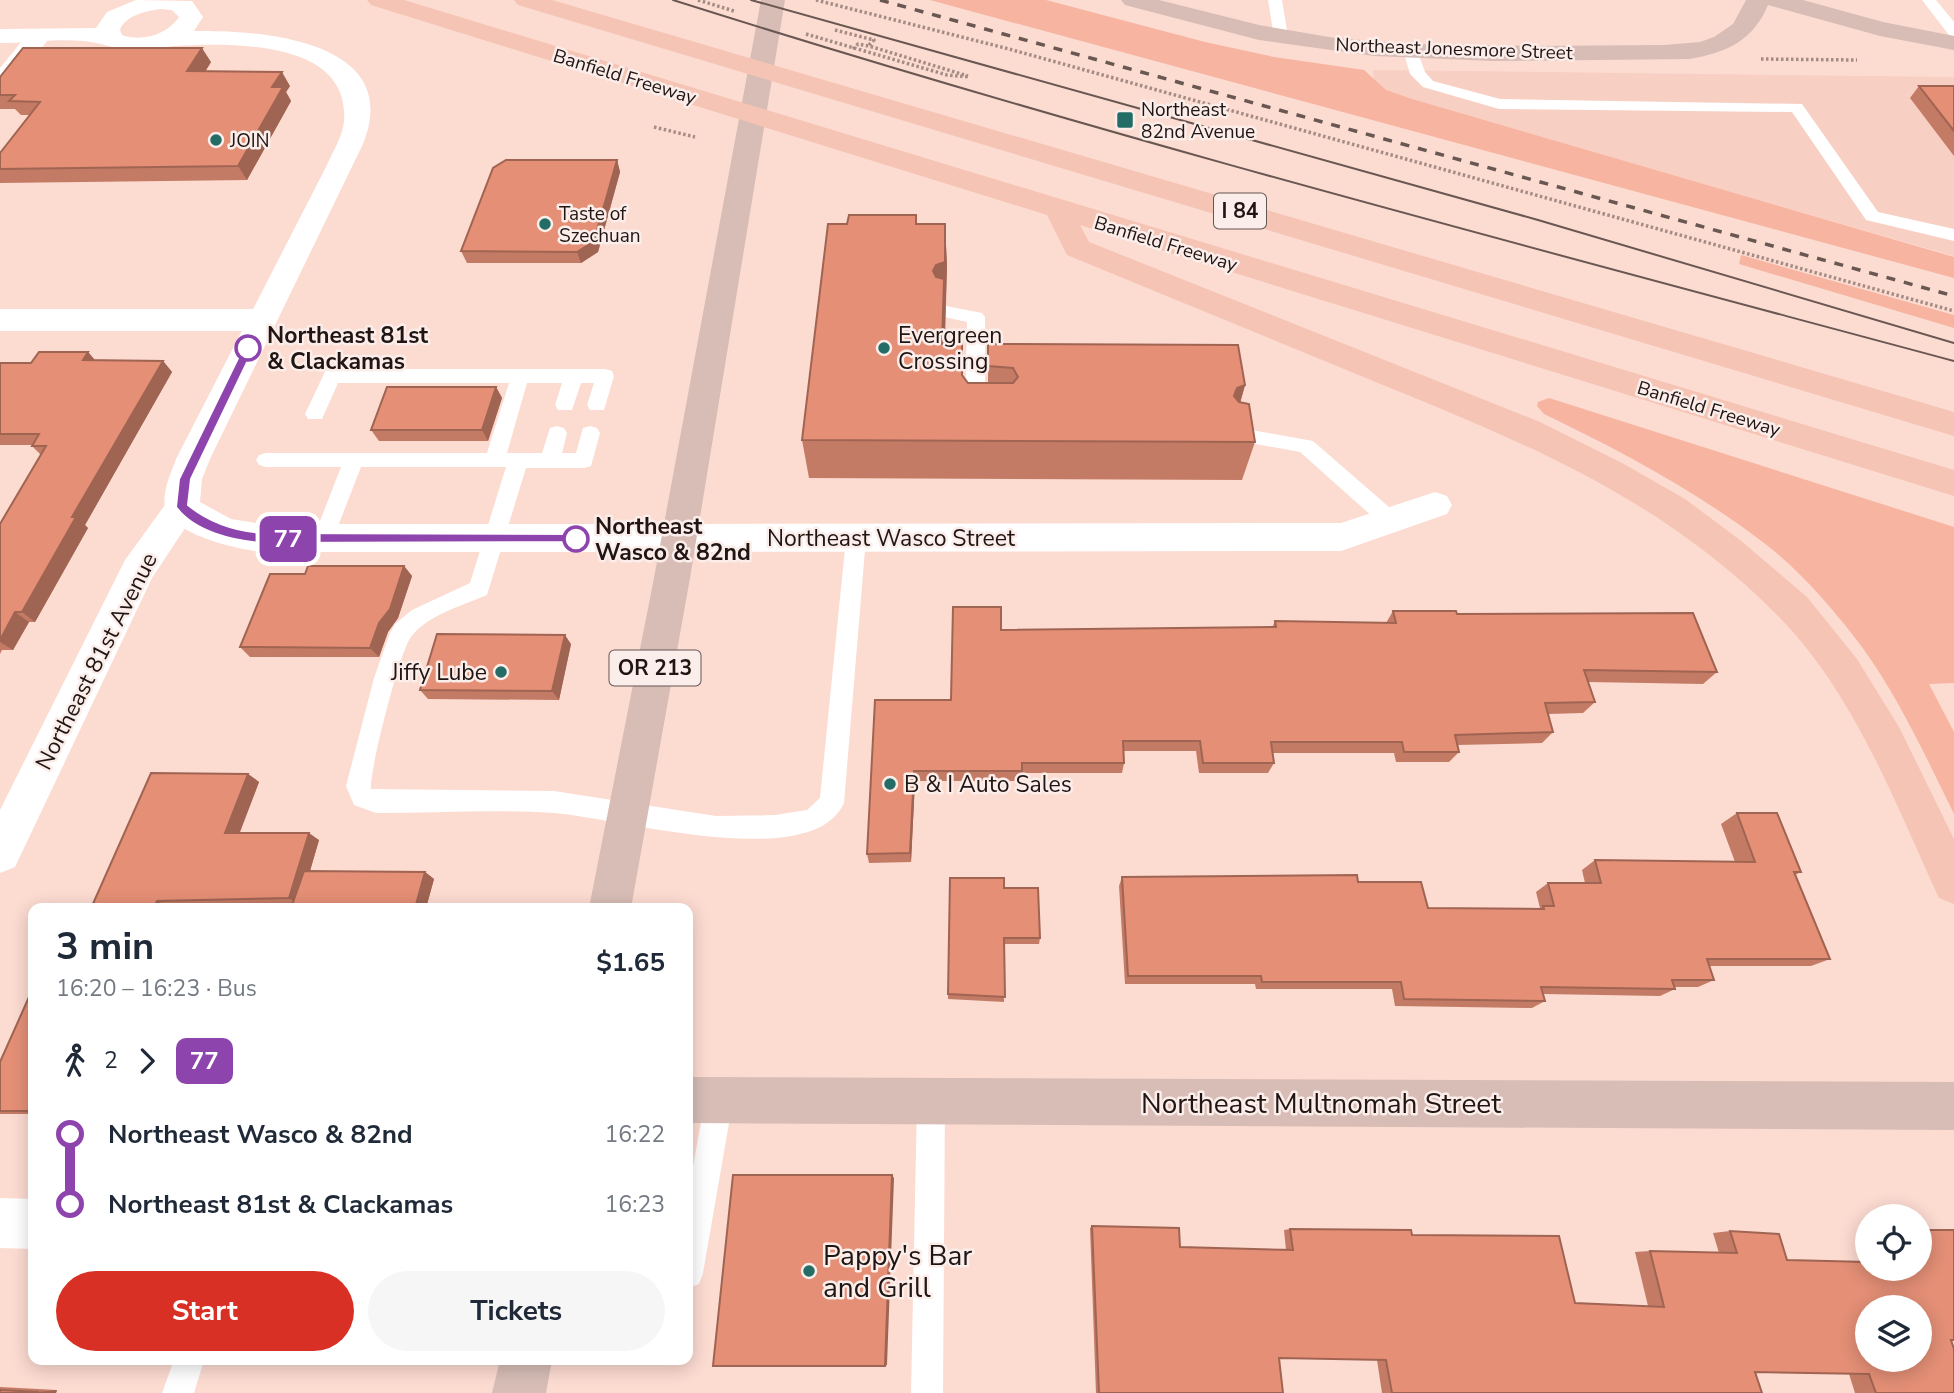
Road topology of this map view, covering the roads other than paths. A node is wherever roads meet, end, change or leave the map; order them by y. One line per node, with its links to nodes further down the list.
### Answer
1 (380, 0): 18 (highway, Banfield Freeway / I 84)
2 (526, 0): 29 (highway, Banfield Freeway / I 84)
3 (773, 0): 42 (main road, OR 213)
4 (1133, 0): 14 (main road, Northeast Jonesmore Street)
5 (1275, 0): 14 (lane)
6 (1758, 0): 16 (main road, Northeast Jonesmore Street)
7 (1776, 0): 15 (main road)
8 (1928, 0): 11 (lane)
9 (186, 17): 10 (main road); 10 (main road); 22 (main road, Northeast 81st Avenue)
10 (110, 31): 13 (main road)
11 (1954, 32)
12 (0, 36): 13 (main road)
13 (39, 36): 17 (main road)
14 (1281, 37): 16 (main road, Northeast Jonesmore Street)
15 (1954, 43)
16 (1410, 50): 19 (lane)
17 (0, 85)
18 (1059, 210): 38 (highway, Banfield Freeway / I 84); 48 (highway)
19 (1954, 235)
20 (946, 312): 28 (lane)
21 (0, 320): 22 (main road)
22 (262, 320): 40 (main road, Northeast 81st Avenue)
23 (520, 376): 24 (lane); 27 (lane); 35 (lane)
24 (573, 376): 25 (lane); 26 (lane)
25 (565, 405)
26 (597, 405)
27 (315, 414)
28 (994, 415)
29 (1954, 424)
30 (557, 433): 37 (lane)
31 (590, 433): 37 (lane)
32 (1235, 434): 41 (lane)
33 (266, 460): 34 (lane)
34 (354, 460): 35 (lane); 44 (lane)
35 (495, 460): 36 (lane)
36 (518, 460): 37 (lane); 45 (lane)
37 (550, 460)
38 (1954, 483)
39 (1434, 505): 41 (main road, Northeast Wasco Street)
40 (182, 507): 44 (main road, Northeast Wasco Street); 47 (main road, Northeast 81st Avenue)
41 (1390, 520): 43 (main road, Northeast Wasco Street)
42 (678, 538): 43 (main road, Northeast Wasco Street); 45 (main road, Northeast Wasco Street); 46 (main road, OR 213)
43 (856, 538): 46 (lane)
44 (323, 539): 45 (main road, Northeast Wasco Street)
45 (495, 539): 46 (lane)
46 (627, 814): 49 (main road, OR 213)
47 (0, 853)
48 (1954, 884)
49 (611, 903)
50 (703, 1100): 51 (main road, Northeast Multnomah Street); 53 (lane)
51 (931, 1101): 52 (main road, Northeast Multnomah Street); 60 (lane)
52 (1954, 1106)
53 (693, 1215)
54 (0, 1223): 55 (main road)
55 (28, 1224)
56 (187, 1365): 58 (lane)
57 (525, 1365): 59 (main road)
58 (178, 1393)
59 (519, 1393)
60 (927, 1393)

